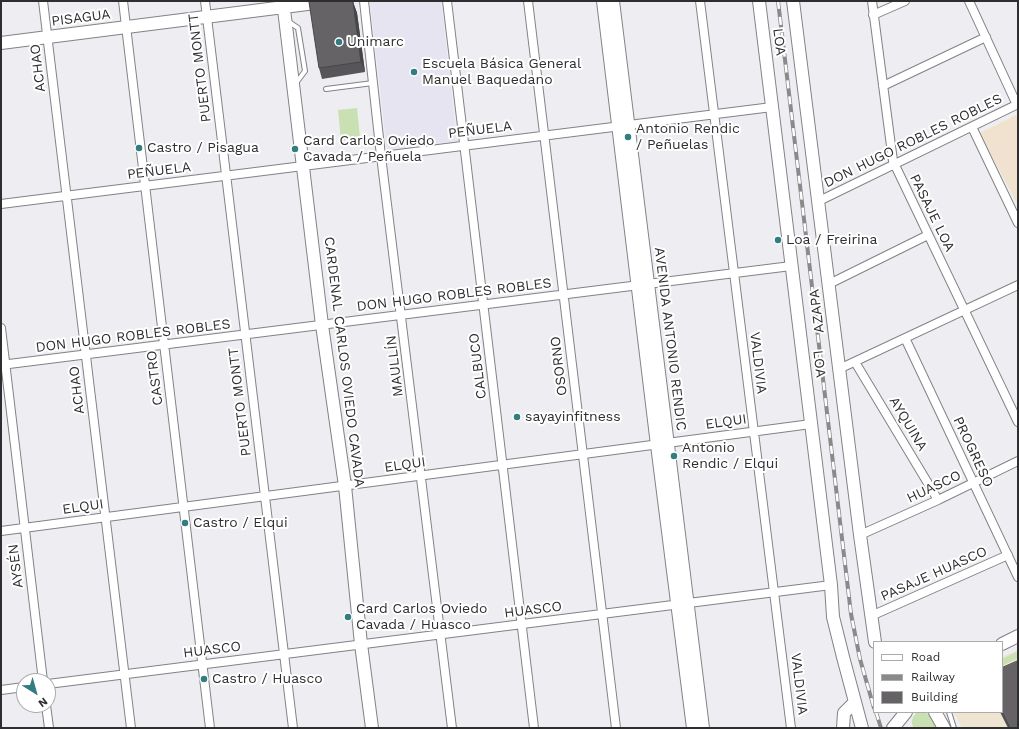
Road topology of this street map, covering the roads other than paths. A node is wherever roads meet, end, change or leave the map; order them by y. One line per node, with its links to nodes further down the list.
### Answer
1 (43, 1): 20 (street, ACHAO)
2 (123, 1): 19 (street, CASTRO)
3 (205, 1): 18 (street, PUERTO MONTT)
4 (331, 1): 16 (street, PISAGUA)
5 (364, 1): 23 (street, MAULLÍN)
6 (447, 1): 32 (street, CALBUCO)
7 (528, 1): 31 (street, OSORNO)
8 (603, 1): 29 (street, AVENIDA ANTONIO RENDIC)
9 (613, 1): 29 (street, AVENIDA ANTONIO RENDIC)
10 (700, 1): 28 (street, VALDIVIA)
11 (759, 1): 27 (street, LOA)
12 (793, 1): 39 (street, AZAPA)
13 (872, 1): 17 (street, PASAJE LOA)
14 (905, 1): 17 (street)
15 (969, 1): 21 (street)
16 (284, 9): 18 (street, PISAGUA); 35 (street, CARDENAL CARLOS OVIEDO CAVADA)
17 (873, 15): 24 (street, PASAJE LOA)
18 (207, 17): 19 (street, PISAGUA); 36 (street, PUERTO MONTT)
19 (126, 28): 20 (street, PISAGUA); 37 (street, CASTRO)
20 (48, 37): 22 (street, PISAGUA); 38 (street, ACHAO)
21 (986, 37): 24 (street); 26 (street)
22 (1, 43)
23 (373, 83): 25 (lane); 33 (street, MAULLÍN)
24 (883, 86): 34 (street, PASAJE LOA)
25 (326, 89)
26 (1017, 105): 30 (street, DON HUGO ROBLES ROBLES)
27 (772, 107): 28 (street, PEÑUELA); 43 (street, LOA)
28 (714, 114): 29 (street, PEÑUELA); 44 (street, VALDIVIA)
29 (624, 126): 31 (street, PEÑUELA); 45 (street, AVENIDA ANTONIO RENDIC)
30 (972, 127): 34 (street, DON HUGO ROBLES ROBLES); 41 (street)
31 (544, 136): 32 (street, PEÑUELA); 48 (street, OSORNO)
32 (464, 146): 33 (street, PEÑUELA); 49 (street, CALBUCO)
33 (381, 156): 35 (street, PEÑUELA); 51 (street, MAULLÍN)
34 (894, 165): 39 (street, DON HUGO ROBLES ROBLES); 42 (street, PASAJE LOA)
35 (304, 166): 36 (street, PEÑUELA); 52 (street, CARDENAL CARLOS OVIEDO CAVADA)
36 (226, 175): 37 (street, PEÑUELA); 54 (street, PUERTO MONTT)
37 (145, 186): 38 (street, PEÑUELA); 56 (street, CASTRO)
38 (67, 195): 40 (street, PEÑUELA); 57 (street, ACHAO)
39 (819, 201): 46 (street, AZAPA)
40 (1, 204)
41 (1018, 223)
42 (928, 235): 46 (street); 50 (street, PASAJE LOA)
43 (791, 266): 44 (street, DON HUGO ROBLES ROBLES); 62 (street, LOA)
44 (734, 273): 45 (street, DON HUGO ROBLES ROBLES); 63 (street, VALDIVIA)
45 (643, 284): 48 (street, DON HUGO ROBLES ROBLES); 64 (street, AVENIDA ANTONIO RENDIC)
46 (829, 284): 60 (street, AZAPA)
47 (1018, 285): 50 (street)
48 (564, 294): 49 (street, DON HUGO ROBLES ROBLES); 65 (street, OSORNO)
49 (483, 305): 51 (street, DON HUGO ROBLES ROBLES); 67 (street, CALBUCO)
50 (964, 310): 55 (street); 61 (street, PASAJE LOA)
51 (402, 315): 52 (street, DON HUGO ROBLES ROBLES); 68 (street, MAULLÍN)
52 (322, 325): 54 (street, DON HUGO ROBLES ROBLES); 70 (street, CARDENAL CARLOS OVIEDO CAVADA)
53 (1, 328): 59 (street, AYSÉN)
54 (245, 335): 56 (street, DON HUGO ROBLES ROBLES); 71 (street, PUERTO MONTT)
55 (905, 338): 58 (street); 69 (street, PROGRESO)
56 (164, 345): 57 (street, DON HUGO ROBLES ROBLES); 73 (street, CASTRO)
57 (86, 354): 59 (street, DON HUGO ROBLES ROBLES); 74 (street, ACHAO)
58 (855, 362): 60 (street); 72 (street, AYQUINA)
59 (3, 365): 75 (street, AYSÉN)
60 (839, 370): 77 (street, AZAPA)
61 (1018, 422)
62 (812, 424): 63 (street, ELQUI); 80 (street, LOA)
63 (754, 432): 64 (street, ELQUI); 81 (street, VALDIVIA)
64 (663, 444): 65 (street, ELQUI); 82 (street, AVENIDA ANTONIO RENDIC)
65 (583, 454): 67 (street, ELQUI); 83 (street, OSORNO)
66 (1018, 461): 69 (street, HUASCO)
67 (502, 465): 68 (street, ELQUI); 85 (street, CALBUCO)
68 (421, 476): 70 (street, ELQUI); 86 (street, MAULLÍN)
69 (973, 483): 72 (street, HUASCO); 78 (street, PROGRESO)
70 (345, 486): 71 (street, ELQUI); 89 (street, CARDENAL CARLOS OVIEDO CAVADA)
71 (265, 496): 73 (street, ELQUI); 91 (street, PUERTO MONTT)
72 (938, 500): 77 (street, HUASCO)
73 (183, 507): 74 (street, ELQUI); 92 (street, CASTRO)
74 (105, 517): 75 (street, ELQUI); 94 (street, ACHAO)
75 (25, 528): 76 (street, ELQUI); 93 (street, AYSÉN)
76 (1, 531)
77 (860, 535): 84 (street, AZAPA)
78 (1008, 555): 79 (street, PROGRESO); 84 (street, PASAJE HUASCO)
79 (1018, 577)
80 (831, 585): 81 (street, HUASCO); 98 (street, LOA)
81 (774, 592): 82 (street, HUASCO); 113 (street, VALDIVIA)
82 (683, 604): 83 (street, HUASCO); 111 (street, AVENIDA ANTONIO RENDIC); 112 (street, AVENIDA ANTONIO RENDIC)
83 (603, 614): 85 (street, HUASCO); 110 (street, OSORNO)
84 (871, 616): 88 (street, AZAPA)
85 (522, 624): 86 (street, HUASCO); 109 (street, CALBUCO)
86 (440, 634): 89 (street, HUASCO); 108 (street, MAULLÍN)
87 (1018, 636): 90 (street)
88 (875, 641)
89 (361, 644): 91 (street, HUASCO); 107 (street, CARDENAL CARLOS OVIEDO CAVADA)
90 (1003, 644)
91 (284, 654): 92 (street, HUASCO); 106 (street, PUERTO MONTT)
92 (202, 664): 94 (street, HUASCO); 105 (street, CASTRO)
93 (42, 673)
94 (124, 674): 95 (street, HUASCO); 104 (street, ACHAO)
95 (56, 683)
96 (16, 688): 97 (street)
97 (1, 690)
98 (854, 703): 114 (street); 115 (street, LOA)
99 (47, 713): 103 (street)
100 (936, 713): 117 (street)
101 (948, 713): 118 (lane)
102 (904, 717): 116 (street)
103 (49, 728)
104 (131, 728)
105 (210, 728)
106 (293, 728)
107 (372, 728)
108 (452, 728)
109 (534, 728)
110 (616, 728)
111 (693, 728)
112 (703, 728)
113 (791, 728)
114 (843, 728)
115 (862, 728)
116 (893, 728)
117 (944, 728)
118 (954, 728)

